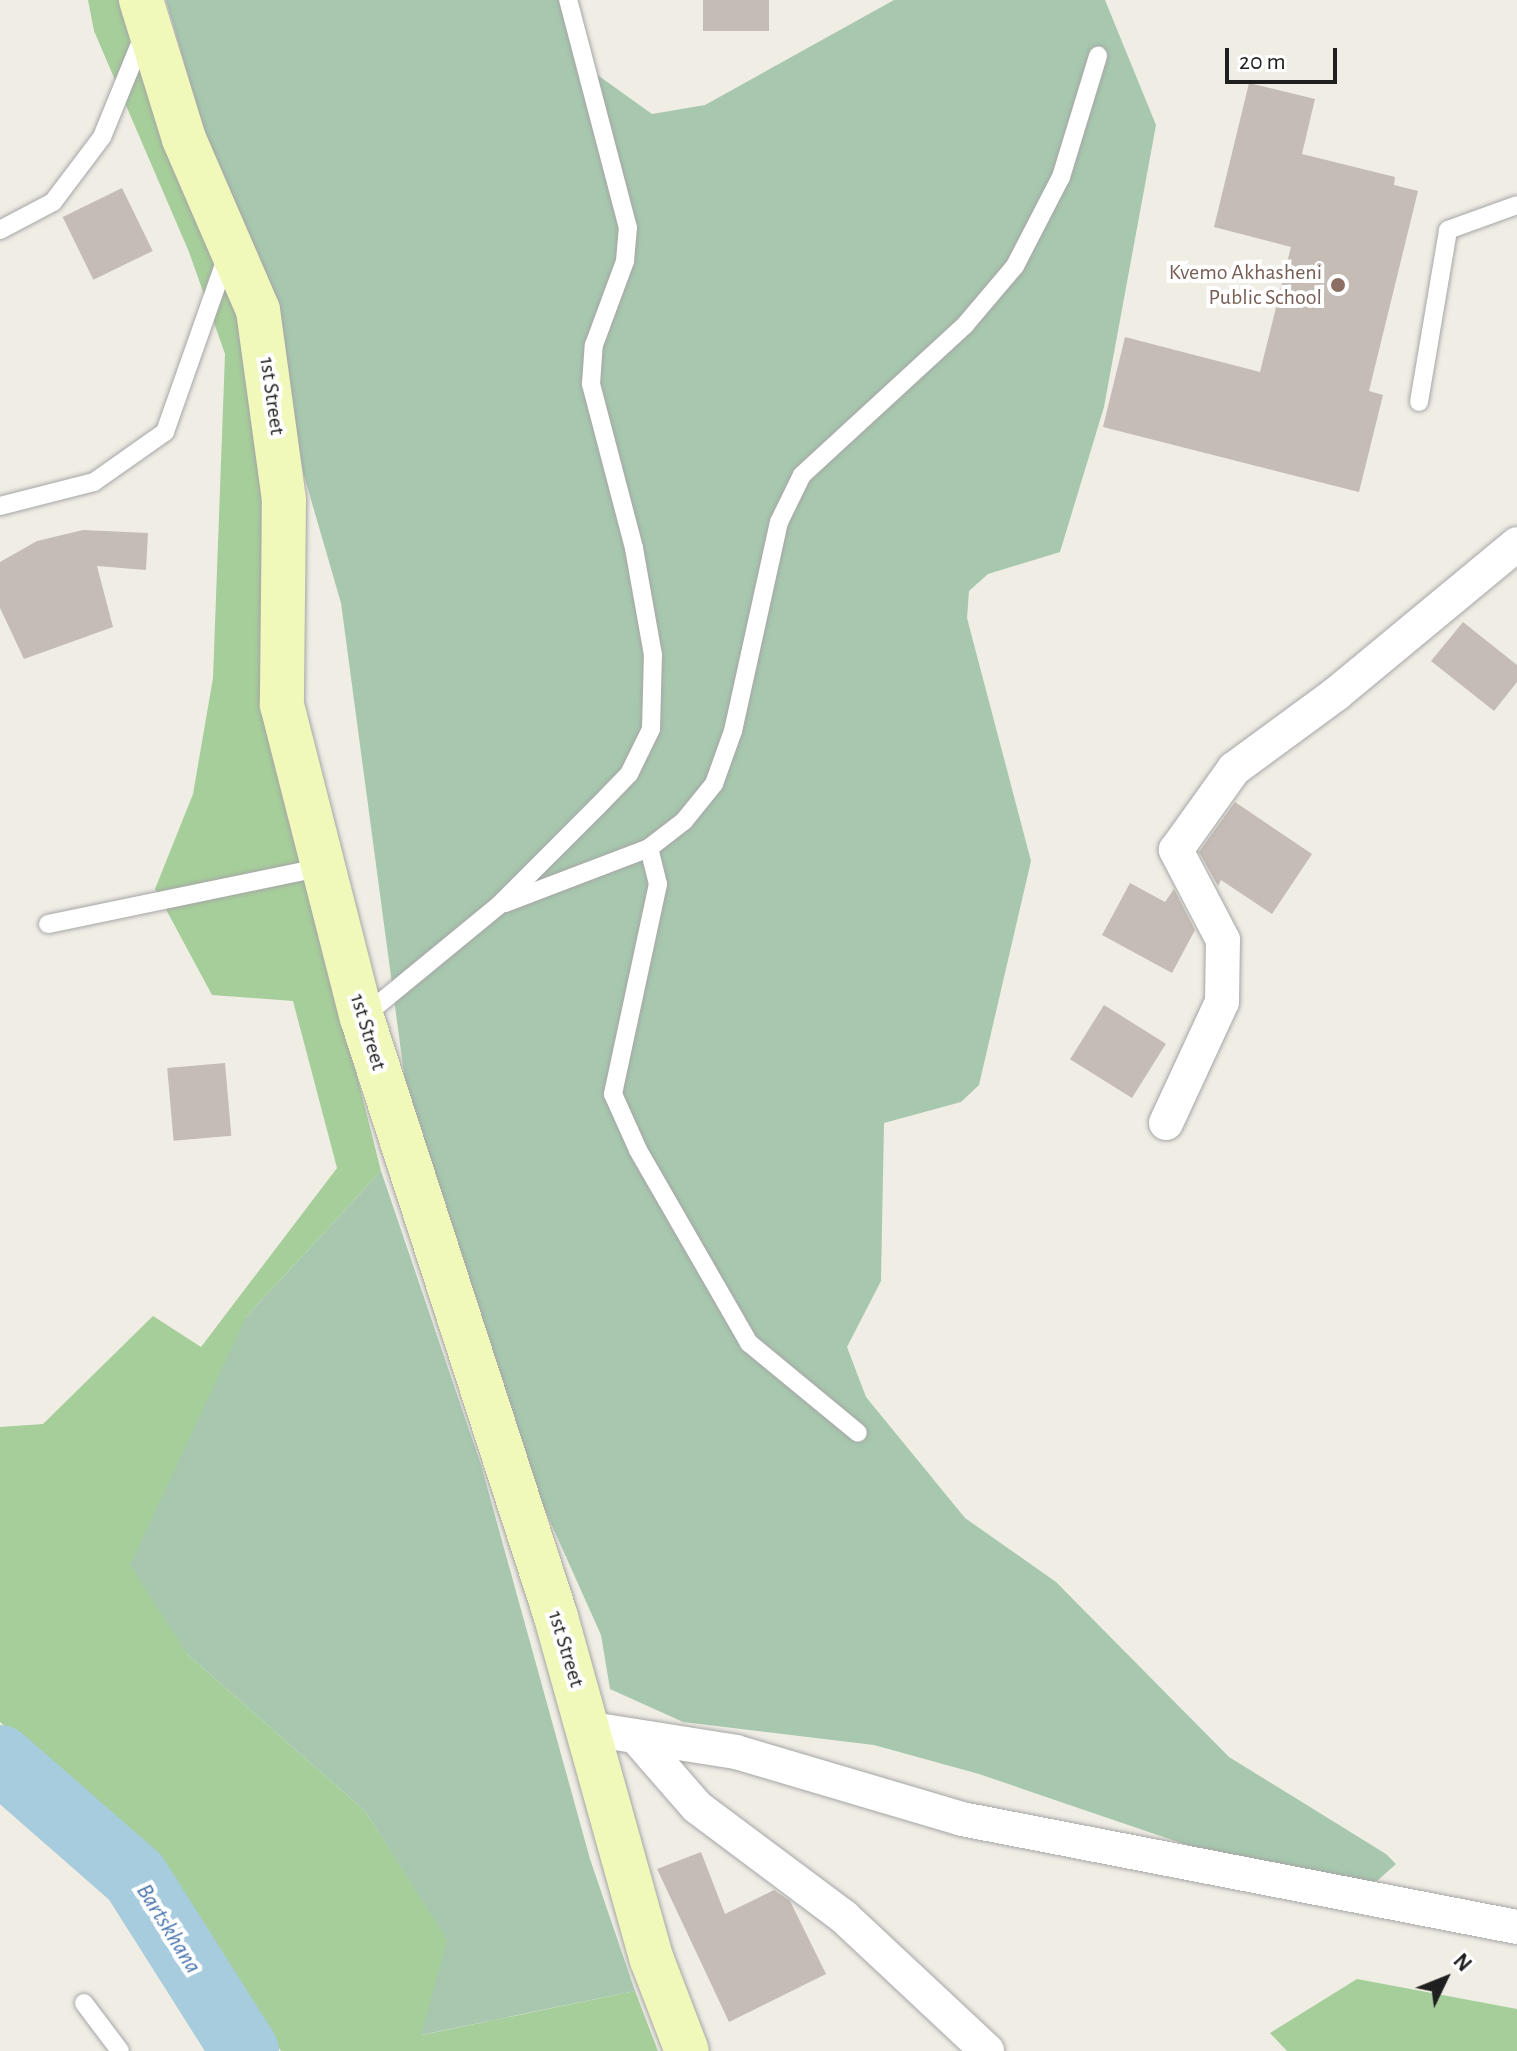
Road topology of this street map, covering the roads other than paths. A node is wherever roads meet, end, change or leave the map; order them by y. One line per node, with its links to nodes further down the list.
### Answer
1 (568, 0): 12 (lane)
2 (144, 14): 5 (lane); 6 (street, 1st Street)
3 (1098, 56): 10 (lane)
4 (1517, 205): 7 (lane)
5 (0, 230)
6 (232, 242): 8 (lane); 11 (street, 1st Street)
7 (1419, 402)
8 (0, 506)
9 (1517, 544): 15 (street)
10 (649, 848): 12 (lane); 16 (lane)
11 (324, 867): 13 (lane); 14 (street, 1st Street)
12 (499, 905): 14 (lane)
13 (48, 924)
14 (362, 1018): 17 (street, 1st Street)
15 (1166, 1123)
16 (858, 1433)
17 (591, 1729): 18 (street); 22 (street, 1st Street)
18 (637, 1738): 19 (street); 23 (street)
19 (1517, 1927)
20 (84, 2003): 21 (lane)
21 (120, 2051)
22 (687, 2051)
23 (987, 2051)

